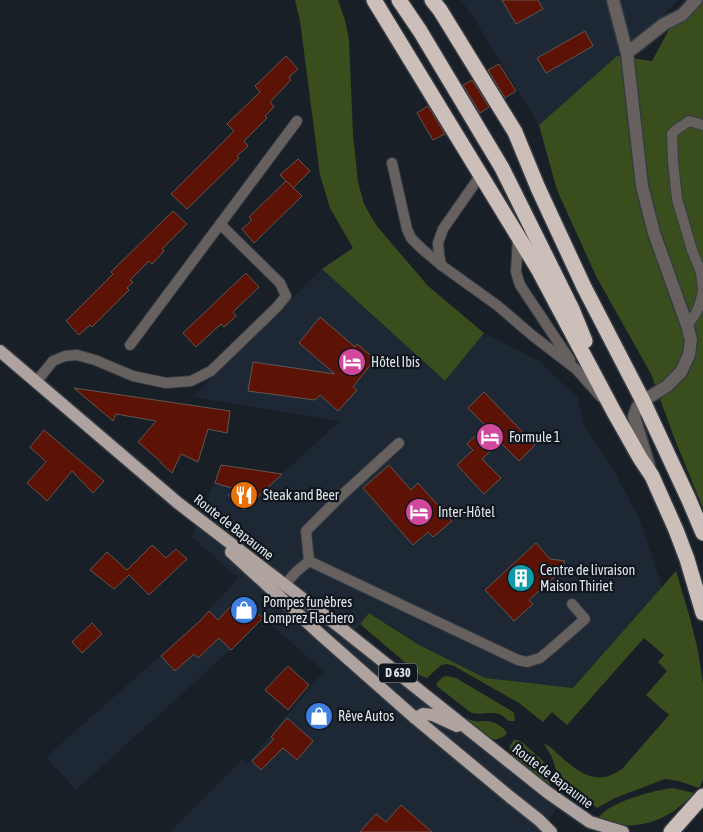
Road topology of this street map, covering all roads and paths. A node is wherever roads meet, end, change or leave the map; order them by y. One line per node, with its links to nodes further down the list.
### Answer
1 (374, 0): 10 (highway)
2 (400, 0): 21 (highway)
3 (432, 0): 20 (highway)
4 (613, 0): 6 (street)
5 (696, 0): 6 (street)
6 (627, 53): 15 (street)
7 (297, 120): 11 (lane)
8 (703, 126): 14 (lane)
9 (392, 163): 13 (lane)
10 (480, 176): 12 (highway); 13 (lane)
11 (220, 224): 16 (lane); 19 (lane)
12 (518, 237): 18 (lane); 21 (highway)
13 (441, 265): 18 (lane)
14 (703, 290): 15 (lane)
15 (687, 325): 20 (street)
16 (130, 345)
17 (0, 351): 19 (main road, D 630)
18 (576, 369): 21 (lane)
19 (36, 382): 26 (main road, Route de Bapaume / D 630)
20 (643, 401): 23 (street); 24 (highway)
21 (614, 412): 23 (highway)
22 (399, 443): 25 (lane)
23 (652, 476): 28 (highway)
24 (703, 533)
25 (309, 561): 26 (lane); 27 (lane)
26 (280, 590): 29 (main road, Route de Bapaume / D 630); 30 (main road, Route de Bapaume / D 630)
27 (572, 604)
28 (703, 613)
29 (415, 718): 30 (main road); 32 (main road, Route de Bapaume / D 630)
30 (478, 736): 33 (main road, Route de Bapaume / D 630)
31 (703, 796): 34 (highway)
32 (551, 832)
33 (623, 832)
34 (670, 832)

